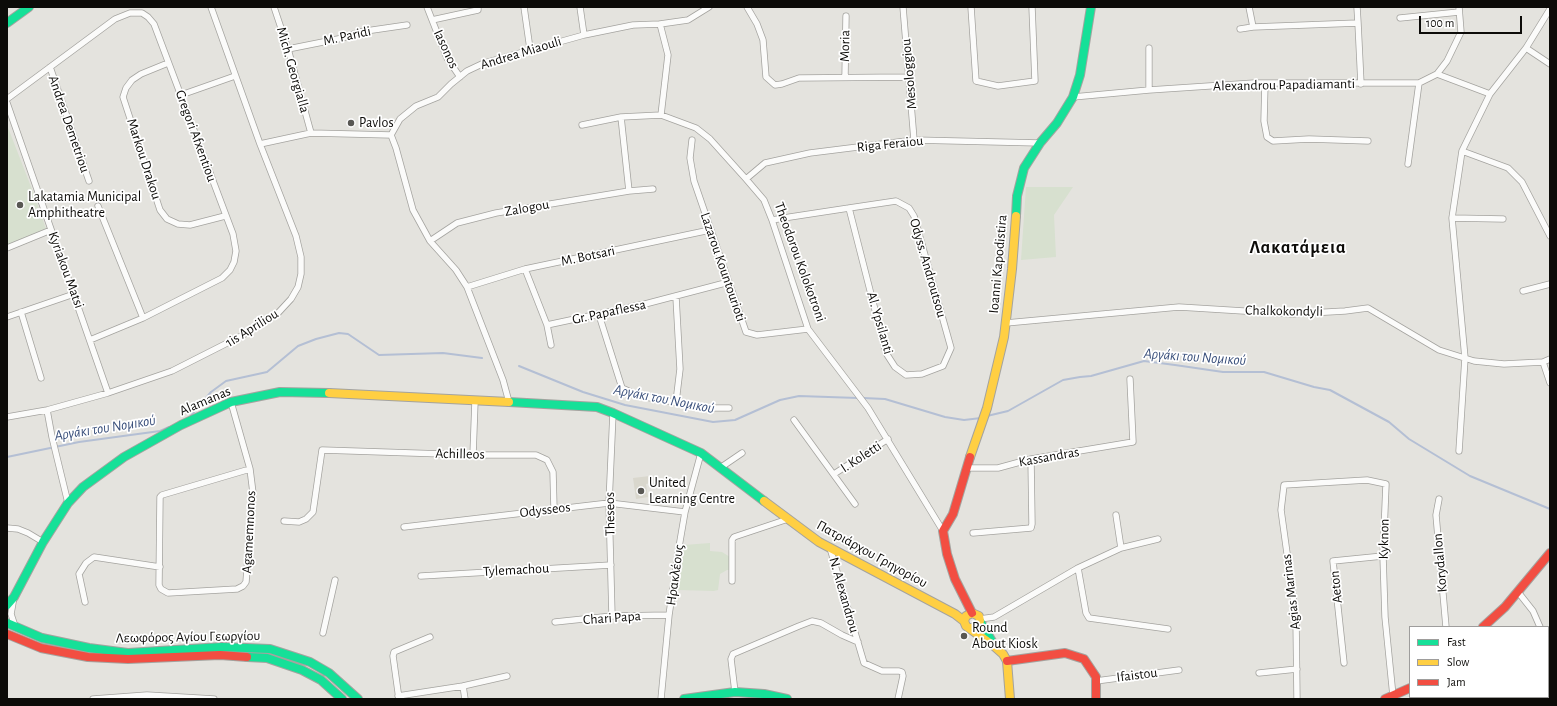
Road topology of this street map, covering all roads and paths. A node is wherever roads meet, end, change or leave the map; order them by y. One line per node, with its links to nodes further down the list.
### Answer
1 (29, 7): 21 (street)
2 (211, 7): 36 (street, 1is Apriliou)
3 (274, 7): 30 (street, Mich. Georgialla)
4 (427, 7): 20 (street, Iasonos)
5 (478, 7): 20 (street, Iasonos)
6 (524, 7): 31 (street)
7 (580, 7): 27 (street)
8 (709, 7): 23 (street, Andrea Miaouli)
9 (747, 7): 38 (street)
10 (903, 7): 39 (street, Mesologgiou)
11 (971, 7): 12 (street)
12 (1032, 7)
13 (1090, 7): 46 (street, Ioanni Kapodistira)
14 (1249, 7): 25 (street)
15 (1357, 7): 22 (street)
16 (1459, 9): 19 (street); 35 (street)
17 (1550, 9): 29 (street)
18 (846, 16): 38 (street, Moria)
19 (1400, 18)
20 (432, 20): 37 (street, Iasonos)
21 (7, 23)
22 (1358, 23): 25 (street); 42 (street)
23 (660, 24): 27 (street, Andrea Miaouli); 49 (street)
24 (407, 25): 30 (street, M. Paridi)
25 (1253, 27): 26 (street)
26 (1240, 29)
27 (584, 35): 31 (street, Andrea Miaouli)
28 (1149, 48): 43 (street)
29 (1526, 48): 33 (street); 44 (street)
30 (288, 49): 52 (street, Mich. Georgialla)
31 (530, 49): 37 (street, Andrea Miaouli)
32 (168, 63): 34 (street, Gregori Afxentiou); 45 (street, Gregori Afxentiou); 67 (street, Markou Drakou)
33 (1550, 64)
34 (50, 68): 47 (street, Gregori Afxentiou); 62 (street, Andrea Demetriou)
35 (1437, 74): 41 (street, Alexandrou Papadiamanti); 44 (street)
36 (236, 76): 45 (street); 58 (street, 1is Apriliou)
37 (460, 77): 53 (street, Andrea Miaouli)
38 (845, 77): 39 (street)
39 (908, 77): 55 (street, Mesologgiou)
40 (1264, 83): 42 (street, Alexandrou Papadiamanti); 43 (street, Alexandrou Papadiamanti); 56 (street)
41 (1419, 83): 42 (street, Alexandrou Papadiamanti); 60 (street)
42 (1361, 84)
43 (1149, 90): 46 (street, Alexandrou Papadiamanti)
44 (1490, 94): 59 (street)
45 (180, 95): 67 (street, Gregori Afxentiou)
46 (1073, 97): 57 (street, Ioanni Kapodistira)
47 (7, 99)
48 (7, 103): 71 (street, Kyriakou Matsi)
49 (661, 115): 50 (street); 61 (street, Theodorou Kolokotroni)
50 (621, 117): 51 (street); 64 (street)
51 (582, 125)
52 (311, 132): 53 (street); 58 (street)
53 (391, 135): 74 (street)
54 (692, 140): 72 (street, Lazarou Kountourioti)
55 (914, 140): 57 (street, Riga Feraiou); 61 (street, Riga Feraiou)
56 (1368, 141)
57 (1040, 143): 87 (street, Ioanni Kapodistira)
58 (260, 144): 99 (street, 1is Apriliou)
59 (1462, 151): 68 (street); 73 (street)
60 (1408, 164)
61 (746, 179): 70 (street, Theodorou Kolokotroni)
62 (89, 181)
63 (653, 189): 64 (street, Zalogou)
64 (629, 190): 74 (street, Zalogou)
65 (98, 206): 86 (street)
66 (849, 208): 70 (street, Odyss. Androutsou); 92 (street, Odyss. Androutsou); 92 (street, Al. Ypsilanti)
67 (225, 216): 86 (street, Gregori Afxentiou)
68 (1452, 218): 69 (street); 93 (street)
69 (1502, 219)
70 (772, 220): 89 (street, Theodorou Kolokotroni)
71 (51, 230): 75 (street); 81 (street, Kyriakou Matsi)
72 (710, 230): 76 (street, M. Botsari); 77 (street, Lazarou Kountourioti)
73 (1550, 236)
74 (430, 241): 79 (street)
75 (7, 248)
76 (525, 269): 79 (street, M. Botsari); 88 (street)
77 (729, 282): 82 (street, Gr. Papaflessa); 89 (street, Lazarou Kountourioti)
78 (1550, 284): 80 (street)
79 (467, 287): 102 (street)
80 (1523, 290)
81 (74, 294): 83 (street); 90 (street, Kyriakou Matsi)
82 (676, 297): 84 (street, Gr. Papaflessa); 103 (street)
83 (21, 312): 85 (street); 96 (street)
84 (599, 315): 88 (street, Gr. Papaflessa); 103 (street)
85 (7, 317)
86 (143, 318): 90 (street, Gregori Afxentiou)
87 (1006, 324): 93 (street, Chalkokondyli); 116 (street, Ioanni Kapodistira)
88 (546, 325): 91 (street)
89 (808, 329): 109 (street, Theodorou Kolokotroni)
90 (90, 340): 99 (street, Kyriakou Matsi)
91 (551, 345)
92 (951, 348)
93 (1465, 358): 95 (street, Chalkokondyli); 110 (street)
94 (1550, 359): 95 (street, Chalkokondyli)
95 (1543, 362): 98 (street)
96 (41, 378)
97 (1130, 379): 114 (street, Kassandras)
98 (1550, 383)
99 (108, 393): 105 (street, 1is Apriliou)
100 (475, 401): 101 (street, Alamanas); 102 (street, Alamanas); 113 (street)
101 (232, 402): 117 (street, Agamemnonos); 121 (street, Alamanas)
102 (509, 402): 106 (street, Πατριάρχου Γρηγορίου)
103 (676, 402): 104 (street)
104 (729, 408)
105 (48, 410): 107 (street, 1is Apriliou); 121 (street)
106 (613, 413): 112 (street, Πατριάρχου Γρηγορίου); 122 (street, Theseos)
107 (7, 417)
108 (794, 420): 118 (street)
109 (888, 439): 118 (street, I. Koletti); 131 (street, Theodorou Kolokotroni)
110 (1459, 451)
111 (742, 452): 115 (street)
112 (701, 453): 115 (street, Πατριάρχου Γρηγορίου); 125 (street, Ηρακλέους)
113 (473, 455): 124 (street, Achilleos); 128 (street, Achilleos)
114 (1031, 459): 116 (street, Kassandras); 132 (street)
115 (720, 468): 127 (street, Πατριάρχου Γρηγορίου)
116 (966, 468): 131 (street, Ioanni Kapodistira)
117 (250, 469): 140 (street, Agamemnonos); 140 (street, Agamemnonos)
118 (834, 474): 123 (street)
119 (1284, 485): 138 (street, Kyknon); 168 (street, Agias Marinas)
120 (1439, 498): 156 (street, Korydallon)
121 (68, 503): 134 (street, Alamanas)
122 (609, 503): 124 (street, Odysseos); 125 (street, Odysseos); 139 (street, Theseos)
123 (855, 504)
124 (554, 509): 129 (street, Odysseos)
125 (685, 512): 150 (street, Ηρακλέους)
126 (1116, 515): 136 (street)
127 (788, 518): 135 (street, Πατριάρχου Γρηγορίου); 144 (street)
128 (284, 522)
129 (404, 526)
130 (7, 528): 134 (street)
131 (943, 531): 149 (street, Theodorou Kolokotroni)
132 (973, 533)
133 (1158, 539): 136 (street)
134 (43, 542): 146 (street, Alamanas)
135 (830, 548): 153 (street, Πατριάρχου Γρηγορίου); 164 (street, N. Alexandrou)
136 (1121, 548): 141 (street)
137 (1550, 553): 145 (street)
138 (1383, 556): 167 (street, Aeton); 178 (street, Kyknon)
139 (611, 565): 142 (street, Tylemachou); 151 (street, Theseos)
140 (160, 567): 147 (street)
141 (1078, 568): 152 (street); 160 (street)
142 (421, 576)
143 (335, 580): 161 (street)
144 (732, 581)
145 (1518, 592): 157 (street); 158 (street)
146 (14, 597): 148 (street, Alamanas); 155 (street, Alamanas)
147 (85, 602)
148 (7, 606)
149 (972, 613): 152 (street); 153 (street)
150 (669, 615): 151 (street, Chari Papa); 184 (street, Ηρακλέους)
151 (612, 616): 154 (street, Chari Papa)
152 (980, 620): 159 (street); 165 (street)
153 (964, 621): 159 (street)
154 (555, 622)
155 (11, 625): 182 (street, Λεωφόρος Αγίου Γεωργίου)
156 (1446, 626)
157 (1485, 626)
158 (1540, 626)
159 (971, 628): 165 (street)
160 (1168, 629)
161 (323, 633)
162 (7, 634): 181 (street, Λεωφόρος Αγίου Γεωργίου)
163 (430, 638): 177 (street)
164 (858, 642): 175 (street, N. Alexandrou); 187 (street, N. Alexandrou)
165 (994, 646): 166 (street)
166 (1006, 661): 172 (street); 188 (street)
167 (1344, 663)
168 (1297, 669): 170 (street); 190 (street, Agias Marinas)
169 (1179, 670): 172 (street, Ifaistou)
170 (1259, 673)
171 (507, 676): 173 (street)
172 (1096, 681): 189 (street)
173 (463, 686): 177 (street); 183 (street)
174 (1409, 688): 178 (street)
175 (735, 692): 185 (street); 186 (street)
176 (147, 697): 179 (street); 180 (street)
177 (398, 697)
178 (1389, 697)
179 (93, 699)
180 (214, 699)
181 (342, 699)
182 (358, 699)
183 (465, 699)
184 (661, 699)
185 (684, 699)
186 (787, 699)
187 (898, 699)
188 (1010, 699)
189 (1096, 699)
190 (1297, 699)

